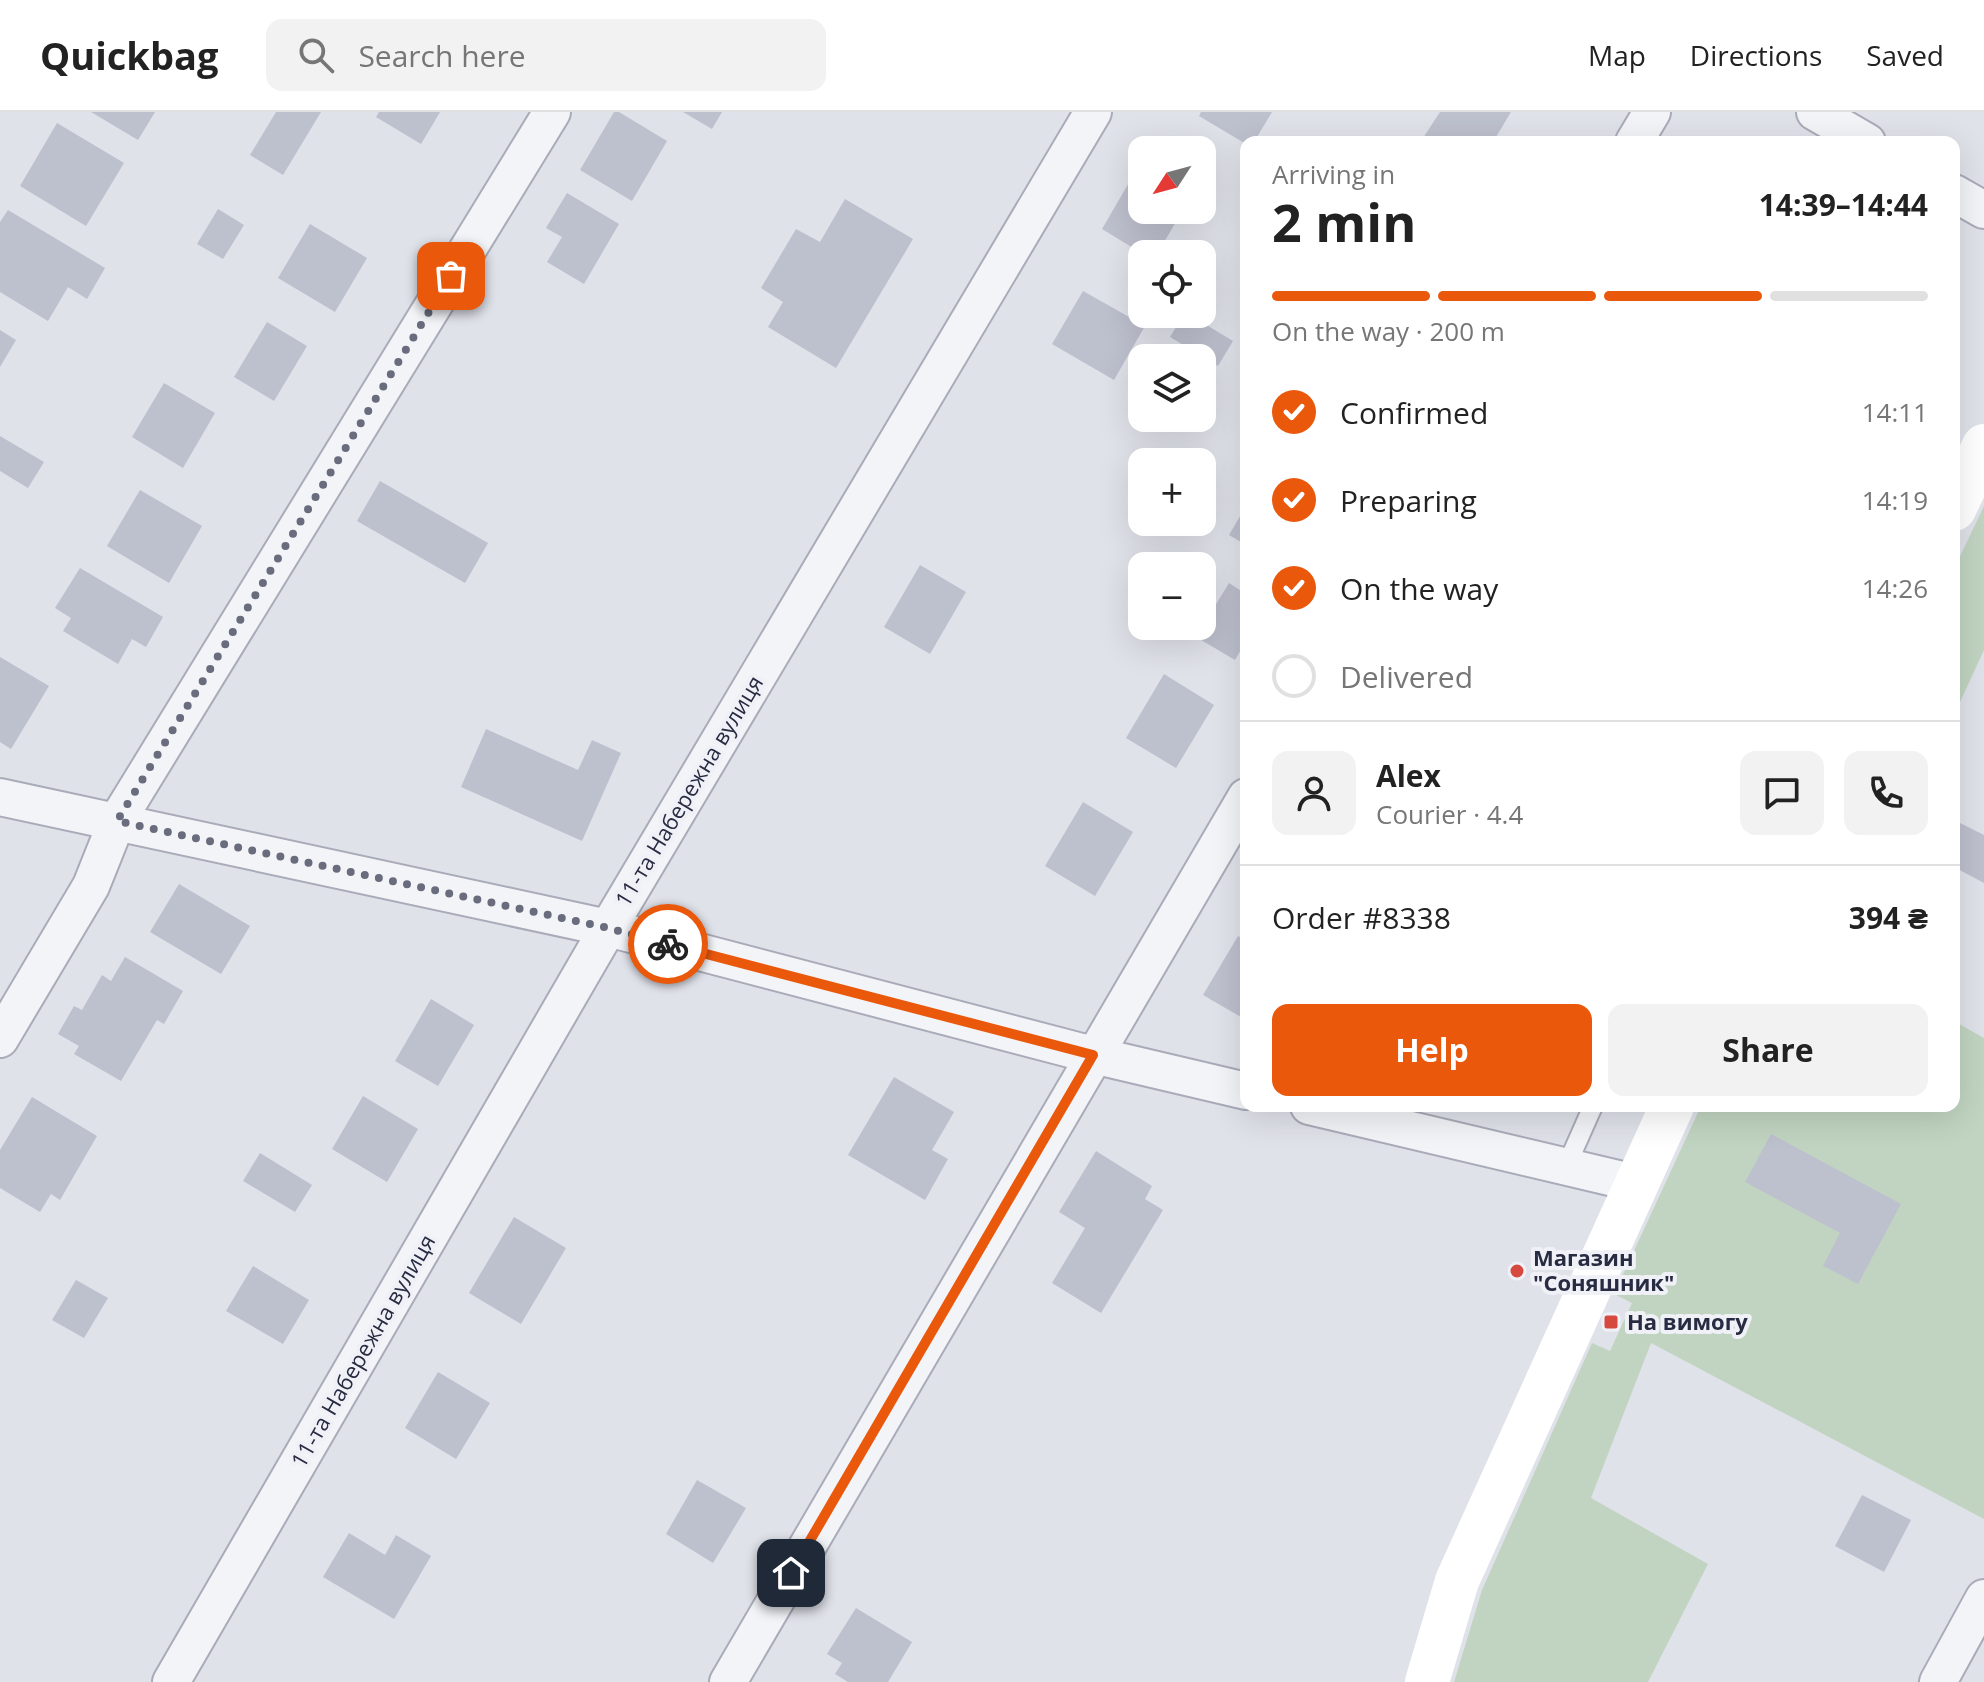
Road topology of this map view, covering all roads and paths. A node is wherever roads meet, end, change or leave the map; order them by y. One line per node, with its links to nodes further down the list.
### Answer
1 (552, 112): 13 (street)
2 (1093, 112): 14 (street, 11-та Набережна вулиця)
3 (1652, 112): 5 (street)
4 (1815, 112): 6 (street)
5 (1638, 136)
6 (1857, 136)
7 (1960, 196): 8 (street)
8 (1984, 210)
9 (1984, 446): 10 (street)
10 (1960, 496)
11 (0, 797): 13 (street)
12 (1240, 807): 16 (street)
13 (117, 821): 14 (street); 15 (street)
14 (608, 928): 16 (street); 24 (street, 11-та Набережна вулиця)
15 (0, 1039)
16 (1093, 1055): 17 (street); 25 (street)
17 (1240, 1090)
18 (1334, 1112): 21 (street)
19 (1590, 1112): 21 (lane)
20 (1669, 1112): 22 (street)
21 (1566, 1167): 22 (street)
22 (1635, 1183): 26 (street)
23 (1984, 1598): 27 (street)
24 (171, 1682)
25 (728, 1682)
26 (1427, 1682)
27 (1938, 1682)

